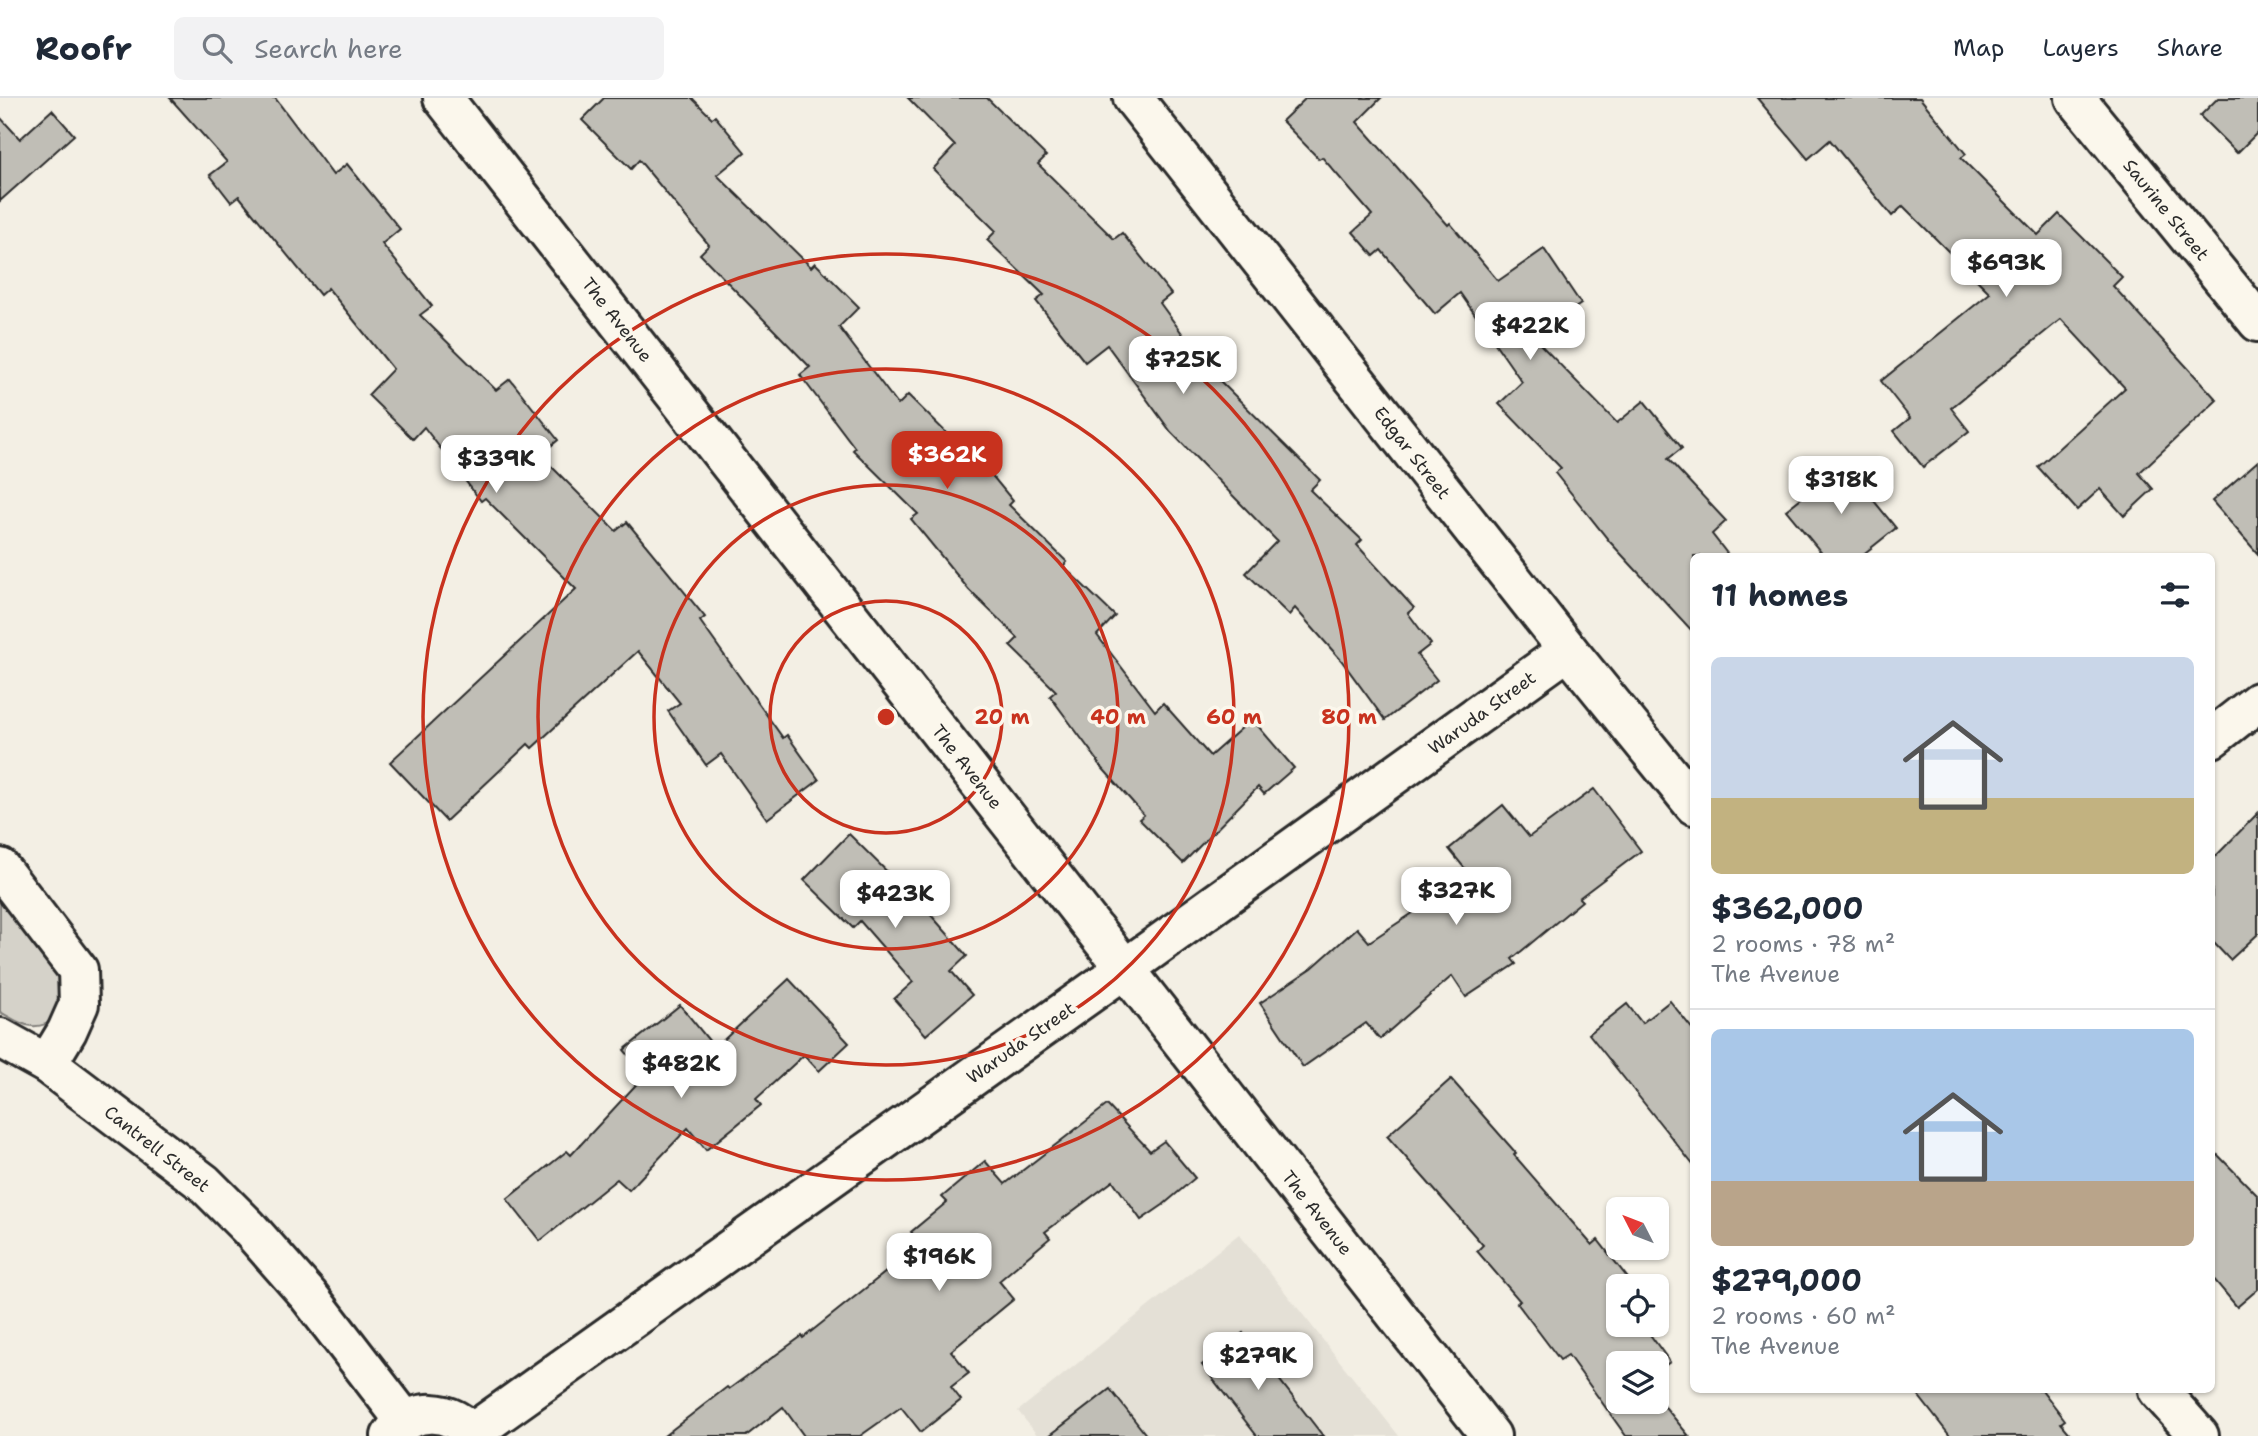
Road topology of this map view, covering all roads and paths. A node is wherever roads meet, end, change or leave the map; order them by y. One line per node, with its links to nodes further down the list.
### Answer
1 (443, 98): 10 (street, The Avenue)
2 (1133, 98): 5 (street, Edgar Street)
3 (2075, 98): 4 (street, Saurine Street)
4 (2258, 322)
5 (1568, 650): 8 (street, Edgar Street); 10 (street, Waruda Street)
6 (2258, 702): 7 (street)
7 (2215, 736)
8 (1690, 800)
9 (0, 868): 12 (street)
10 (1126, 968): 15 (street, Waruda Street); 16 (street, The Avenue)
11 (0, 1038): 12 (street, Cantrell Street)
12 (47, 1064): 14 (street, Cantrell Street)
13 (2161, 1393): 17 (street)
14 (398, 1429): 15 (street)
15 (472, 1435)
16 (1491, 1436)
17 (2199, 1436)

